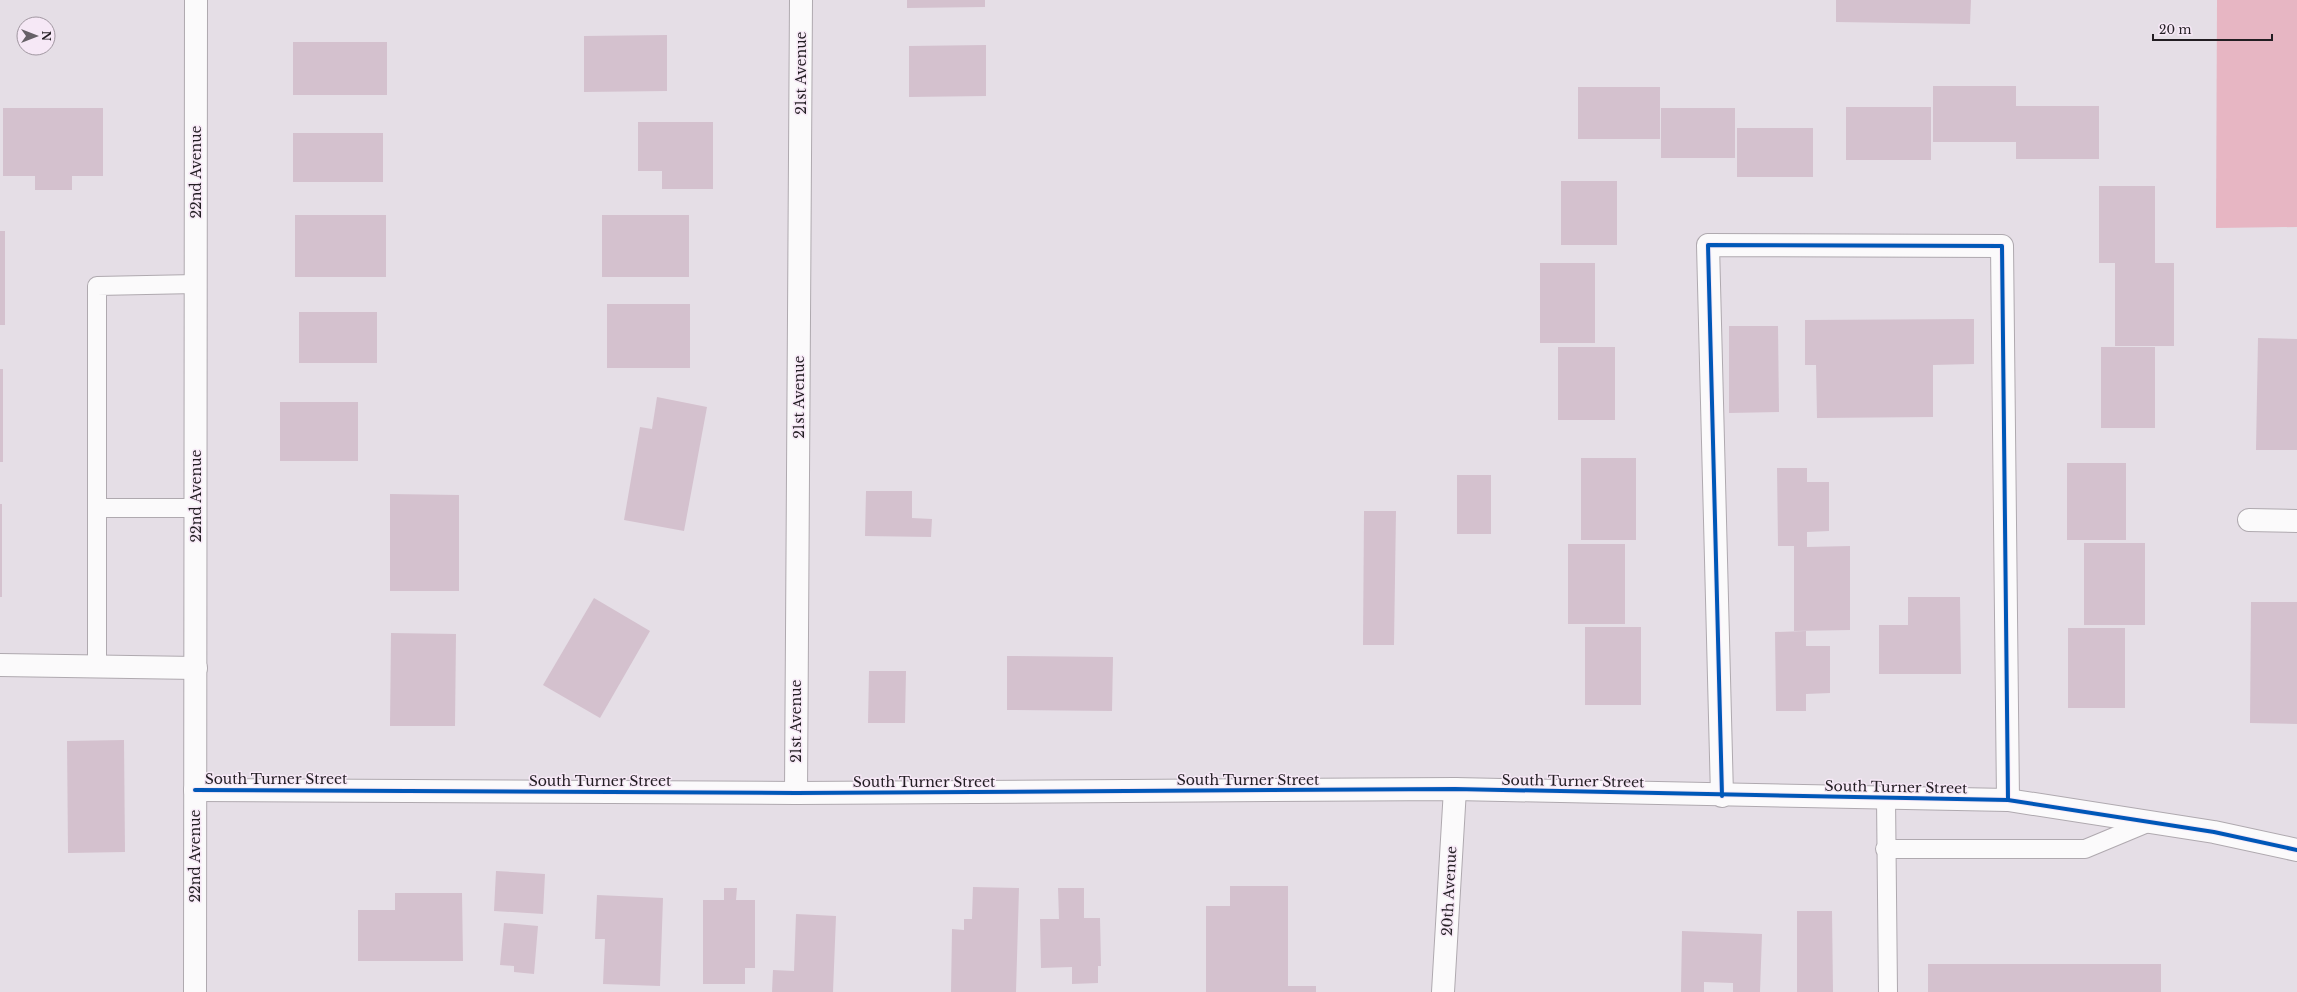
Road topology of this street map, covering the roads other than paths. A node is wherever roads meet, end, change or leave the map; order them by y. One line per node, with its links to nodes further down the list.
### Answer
1 (196, 0): 3 (street, 22nd Avenue)
2 (801, 0): 13 (street, 21st Avenue)
3 (196, 284): 4 (lane); 5 (street, 22nd Avenue)
4 (98, 508): 5 (lane); 9 (lane)
5 (196, 508): 10 (street, 22nd Avenue)
6 (2248, 520): 7 (street)
7 (2297, 521)
8 (0, 666): 9 (street)
9 (98, 666): 10 (street)
10 (196, 668): 11 (street, 22nd Avenue)
11 (195, 790): 13 (street, South Turner Street); 20 (street, 22nd Avenue)
12 (1455, 790): 13 (street, South Turner Street); 14 (street, South Turner Street); 21 (street, 20th Avenue)
13 (796, 793)
14 (1722, 796): 15 (street, South Turner Street); 16 (street)
15 (1886, 798): 16 (street, South Turner Street); 18 (lane)
16 (2008, 800): 17 (street, South Turner Street)
17 (2150, 822): 18 (lane); 19 (street, South Turner Street)
18 (1886, 848): 22 (lane)
19 (2297, 850)
20 (195, 992)
21 (1443, 992)
22 (1888, 992)

